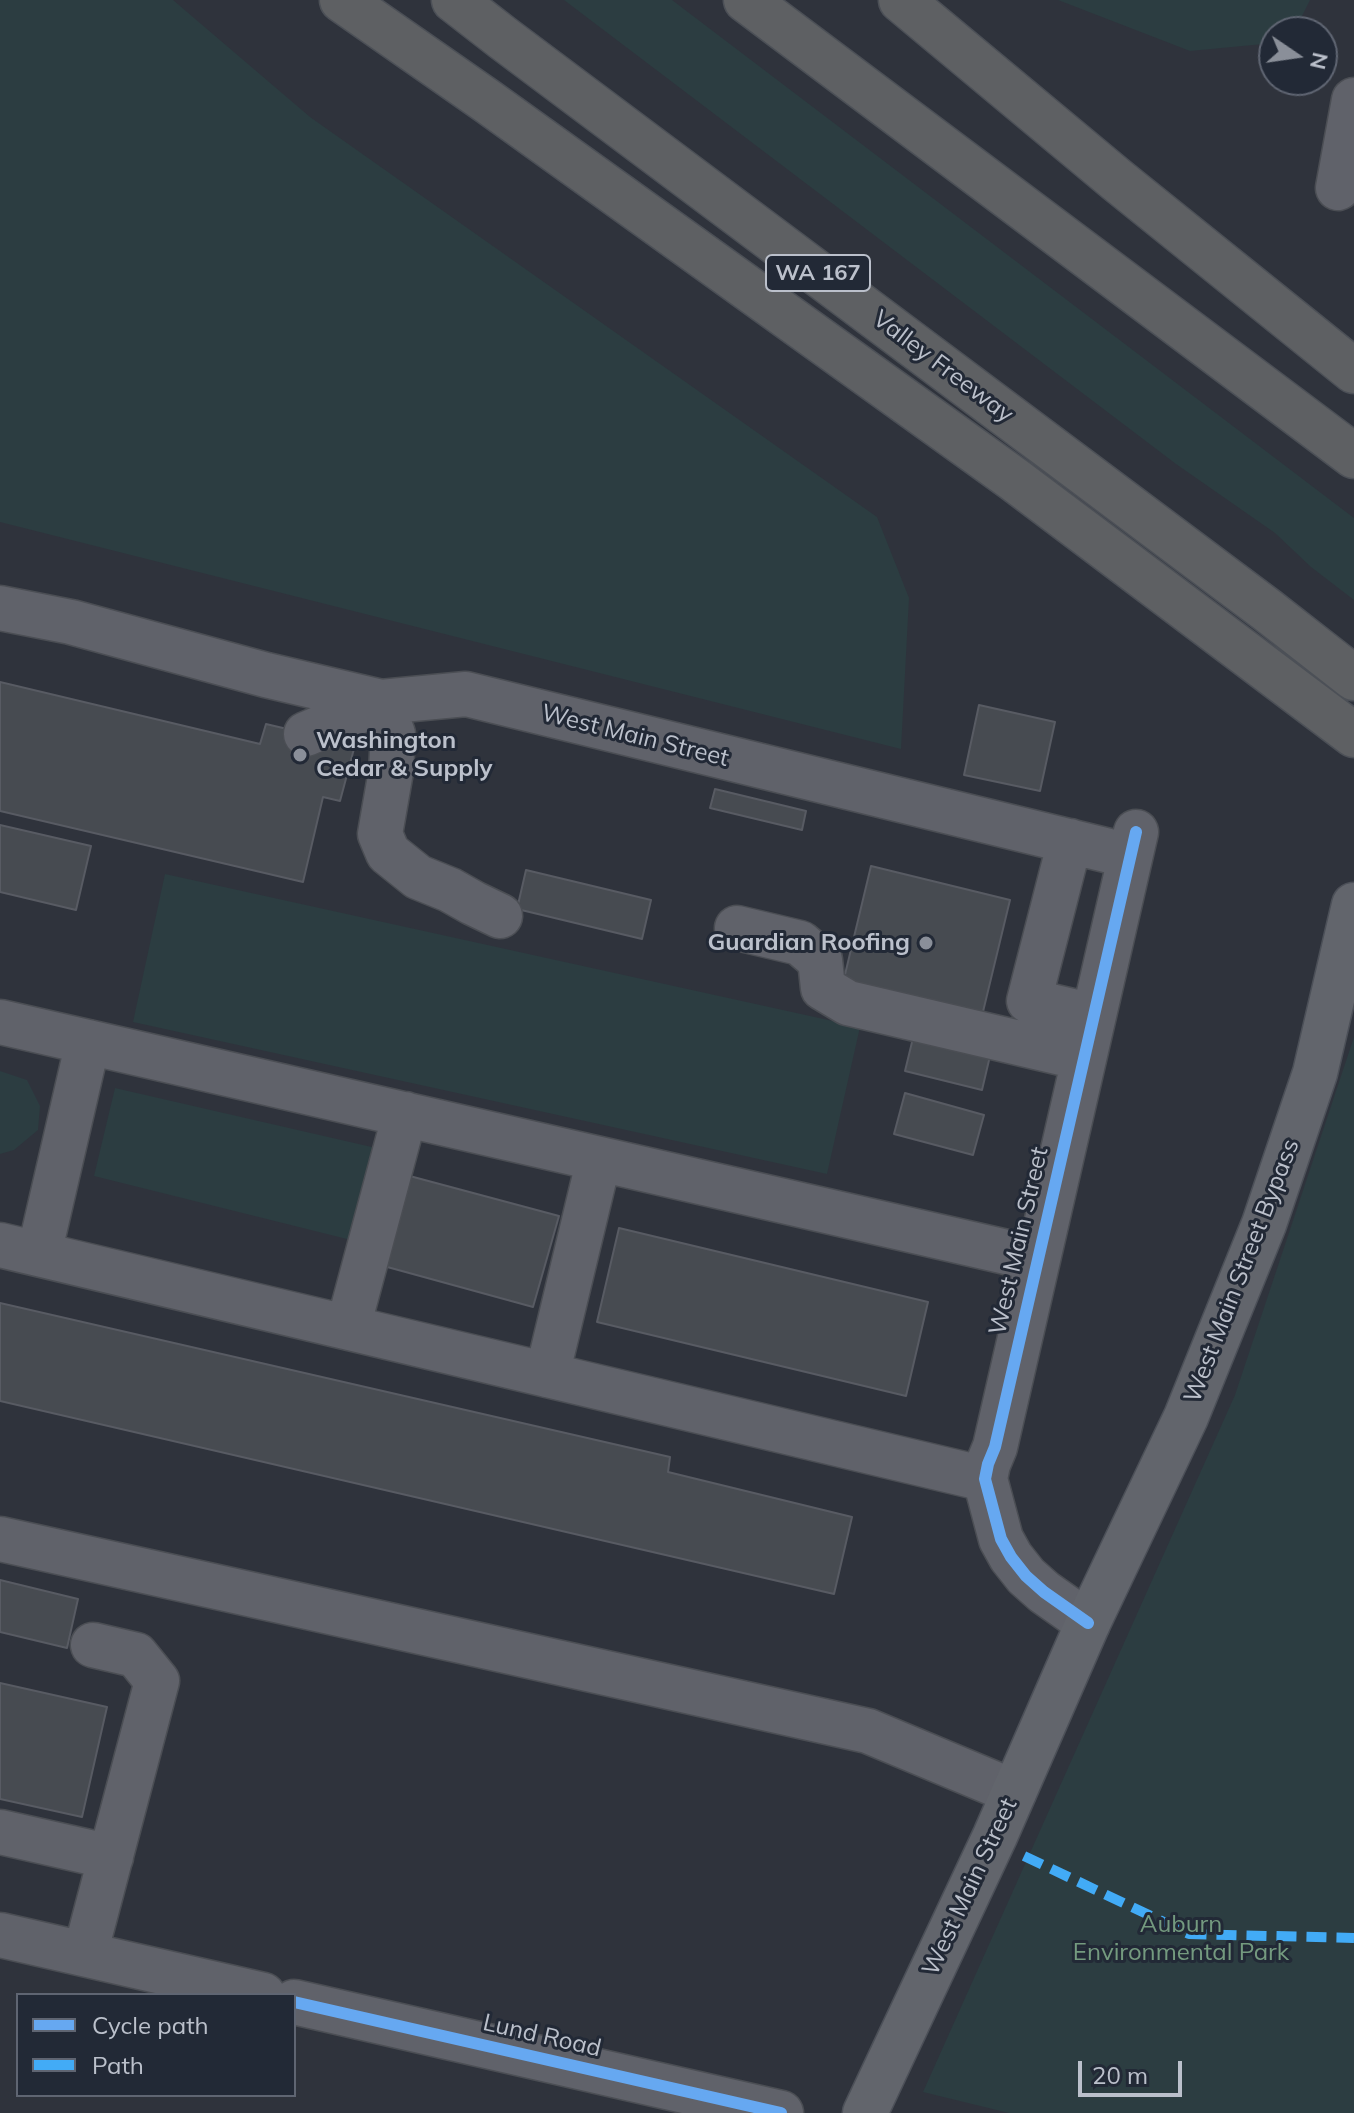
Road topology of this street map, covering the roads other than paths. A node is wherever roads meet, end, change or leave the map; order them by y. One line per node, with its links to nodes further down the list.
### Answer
1 (342, 0): 13 (highway)
2 (454, 0): 10 (highway, Valley Freeway / WA 167)
3 (746, 0): 8 (highway)
4 (901, 0): 7 (highway)
5 (1354, 100): 6 (street)
6 (1338, 188)
7 (1354, 371)
8 (1354, 456)
9 (0, 608): 11 (street)
10 (1354, 678)
11 (381, 702): 12 (street); 14 (street, West Main Street); 16 (street)
12 (306, 734)
13 (1354, 735)
14 (1070, 841): 18 (street); 18 (street, West Main Street)
15 (1354, 905): 30 (main road, West Main Street Bypass)
16 (500, 916)
17 (737, 928): 21 (street)
18 (1093, 1016): 21 (street, West Main Street)
19 (0, 1022): 20 (street)
20 (88, 1042): 22 (street); 24 (street)
21 (1083, 1058): 25 (street, West Main Street)
22 (405, 1114): 23 (street); 26 (street)
23 (599, 1159): 25 (street); 27 (street)
24 (20, 1249): 26 (street)
25 (1037, 1259): 28 (street, West Main Street)
26 (348, 1327): 27 (street)
27 (547, 1375): 28 (street)
28 (985, 1479): 30 (street)
29 (0, 1539): 32 (street)
30 (1088, 1623): 32 (main road, West Main Street)
31 (93, 1645): 34 (street)
32 (1014, 1792): 40 (main road, West Main Street)
33 (0, 1832): 34 (street)
34 (111, 1857): 36 (street)
35 (0, 1935): 36 (street)
36 (85, 1954): 37 (street)
37 (254, 1993)
38 (296, 2002): 39 (street, Lund Road)
39 (781, 2113)
40 (865, 2113)

